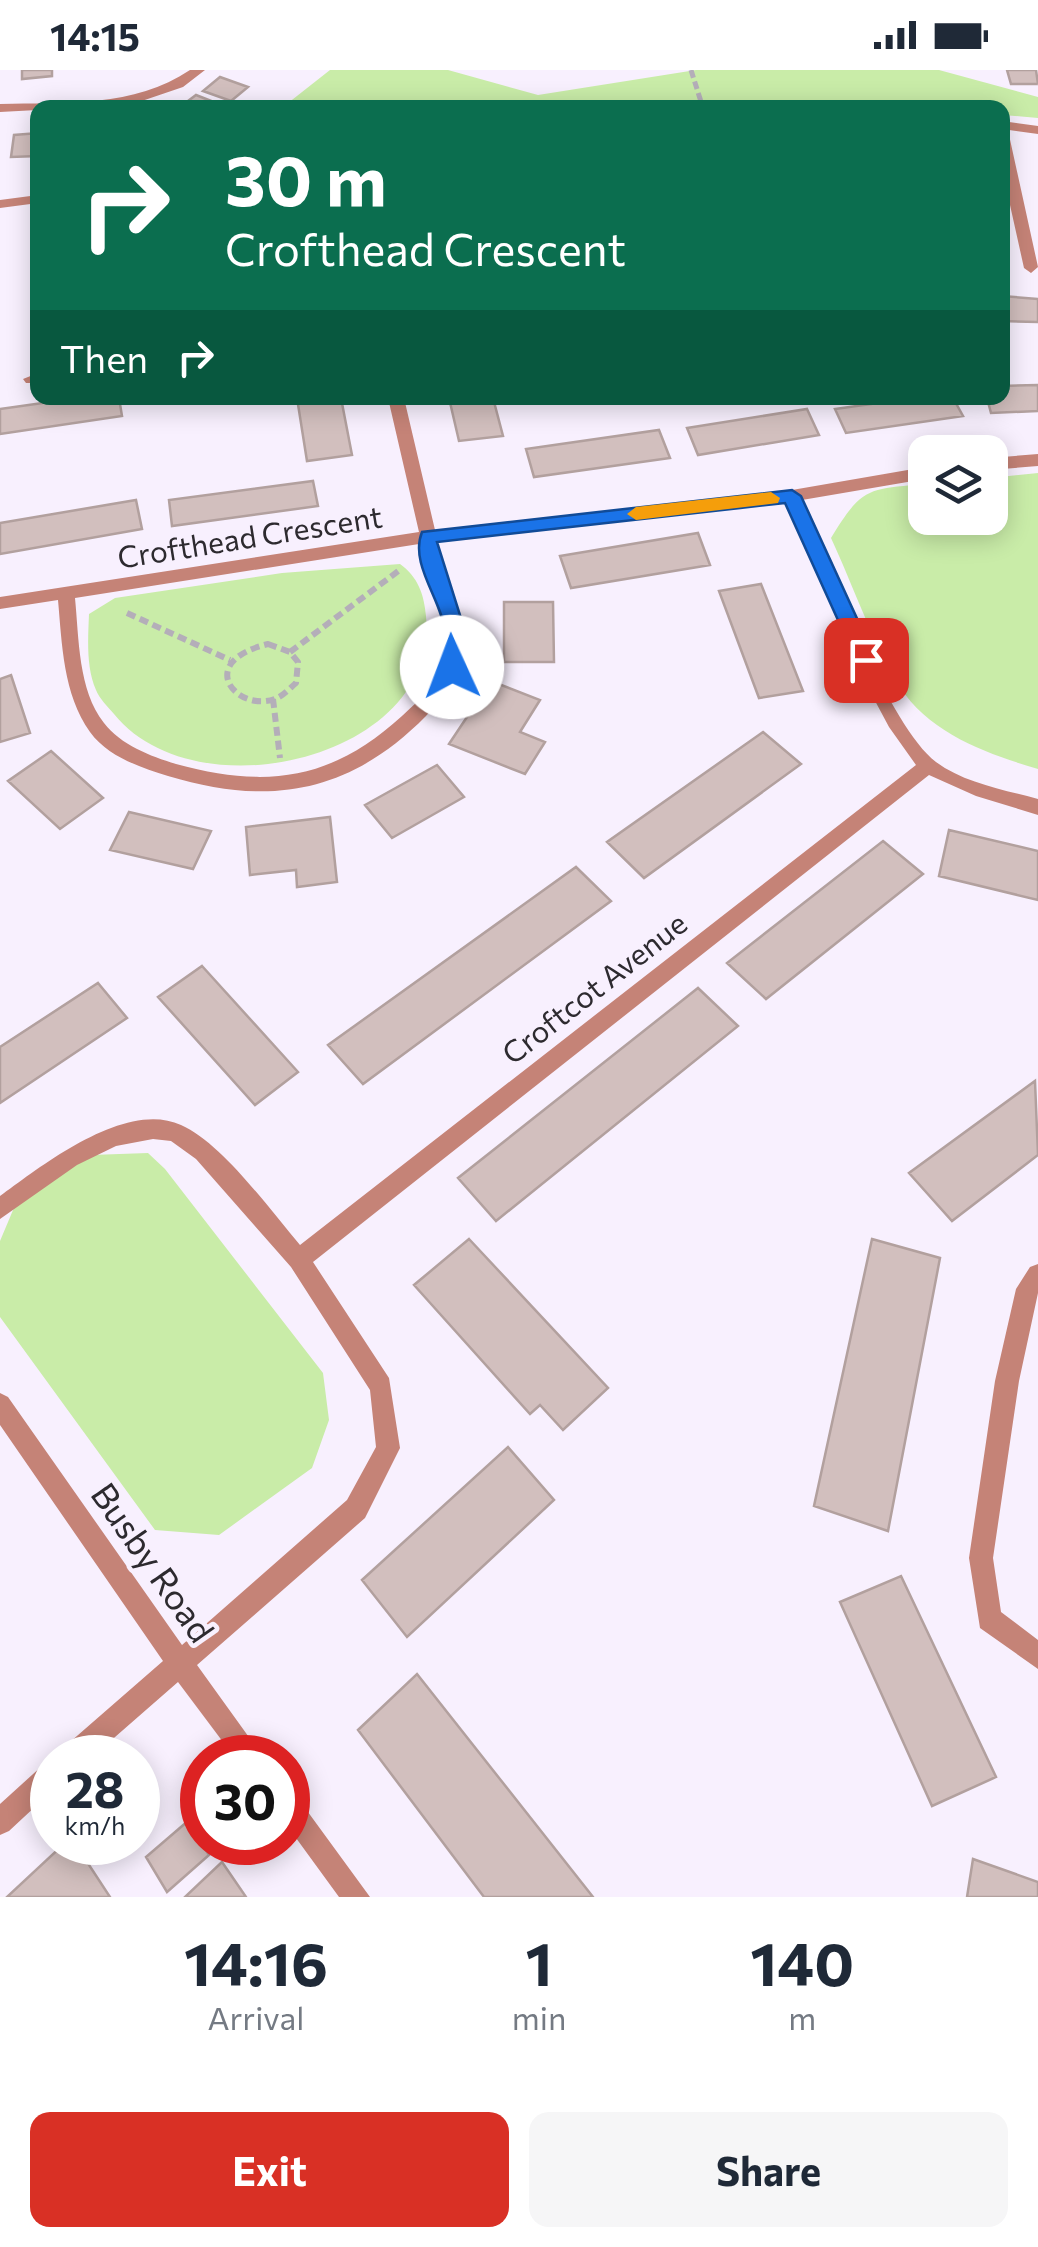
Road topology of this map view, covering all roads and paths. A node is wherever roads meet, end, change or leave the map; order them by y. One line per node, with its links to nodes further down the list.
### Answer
1 (198, 70): 3 (street)
2 (692, 70): 4 (path)
3 (122, 100)
4 (701, 100)
5 (30, 107): 6 (street)
6 (0, 108)
7 (1010, 127): 8 (street)
8 (1038, 130)
9 (1010, 170): 12 (street)
10 (30, 200): 11 (street)
11 (0, 204)
12 (1032, 268)
13 (398, 405): 18 (street)
14 (1038, 460): 15 (street)
15 (1008, 462)
16 (908, 476): 17 (street, Crofthead Crescent)
17 (792, 496): 18 (street, Crofthead Crescent); 24 (street)
18 (428, 543): 19 (street, Crofthead Crescent); 21 (path); 25 (street)
19 (74, 593): 20 (street, Crofthead Crescent); 22 (path); 25 (street)
20 (0, 604)
21 (290, 652): 22 (path); 23 (path)
22 (230, 660): 23 (path)
23 (274, 699): 25 (path)
24 (928, 766): 26 (street); 28 (street, Croftcot Avenue)
25 (282, 788)
26 (1038, 807)
27 (0, 1208): 28 (street)
28 (299, 1260): 32 (street)
29 (1038, 1275): 31 (street)
30 (0, 1406): 32 (street, Busby Road)
31 (1038, 1656)
32 (178, 1660): 33 (street); 34 (street, Busby Road)
33 (96, 1735)
34 (234, 1735)
35 (30, 1794): 36 (street)
36 (0, 1822)
37 (310, 1835): 38 (street)
38 (356, 1897)

